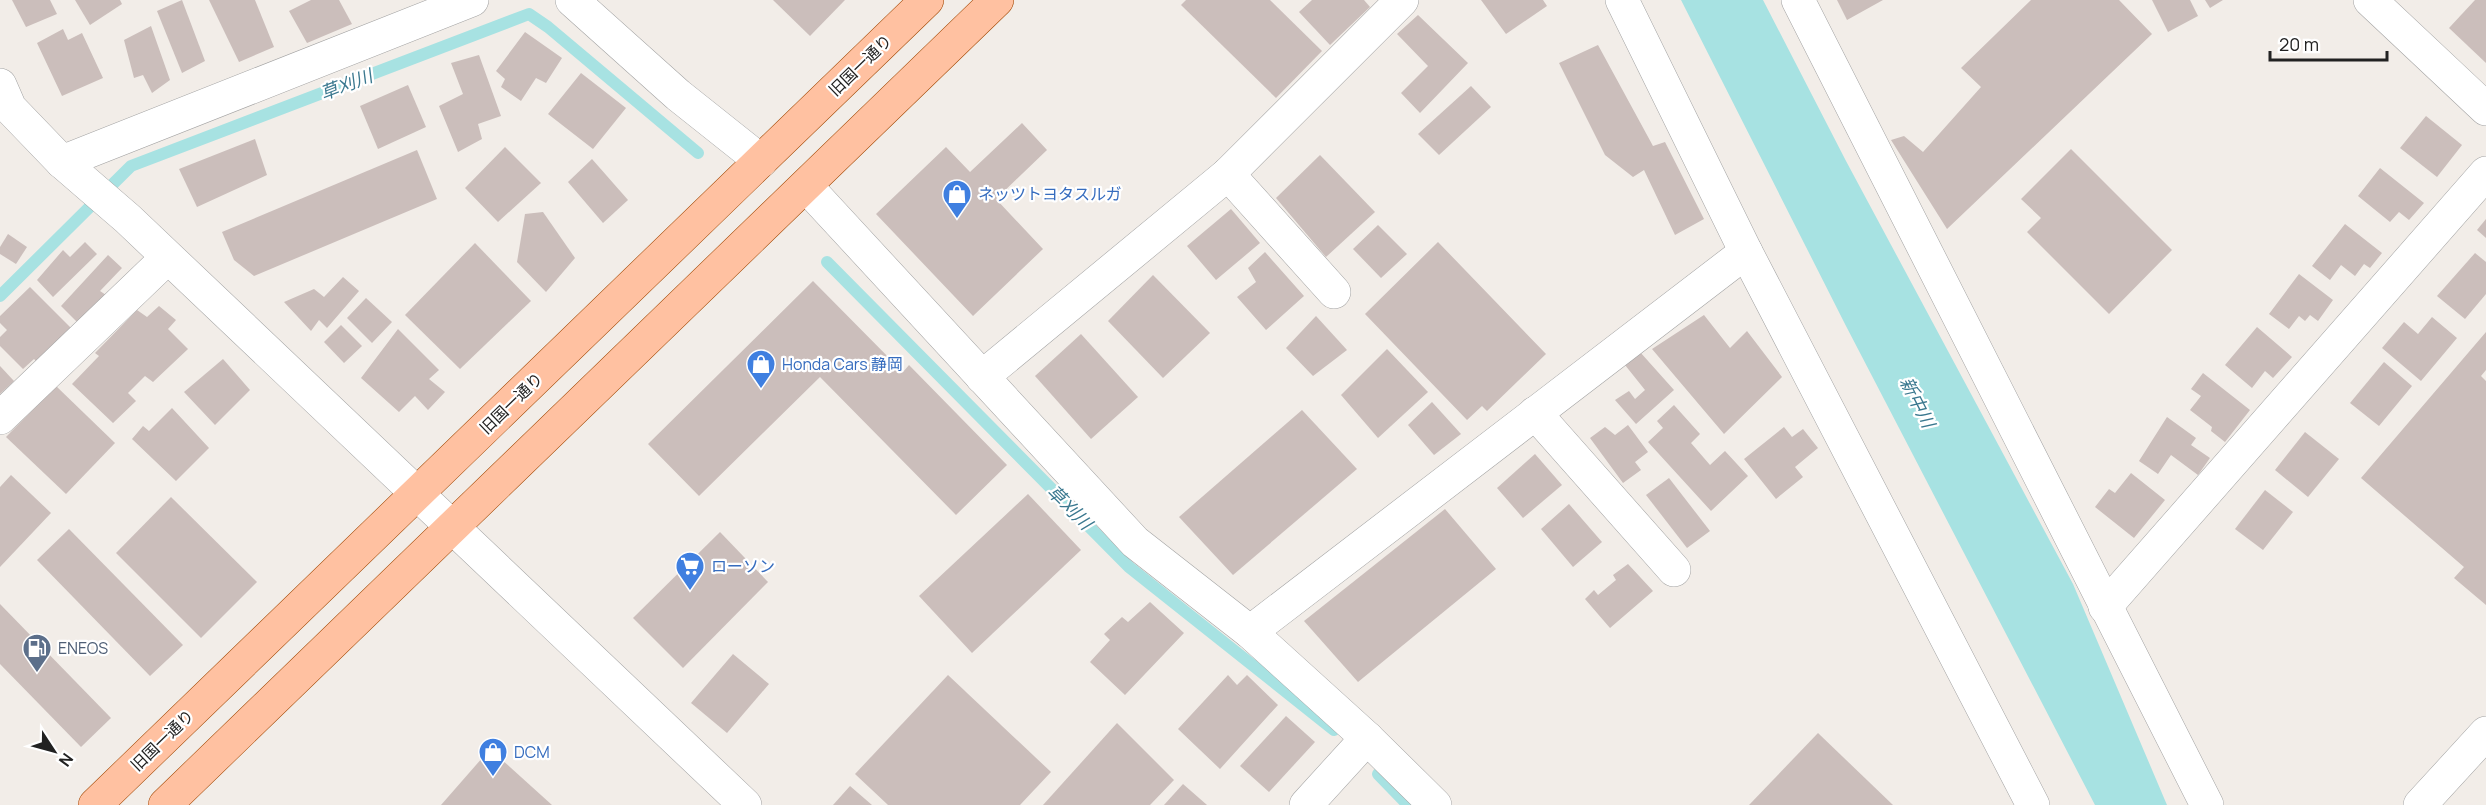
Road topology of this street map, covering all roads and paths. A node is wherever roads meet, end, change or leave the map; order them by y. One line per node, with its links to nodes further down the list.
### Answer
1 (472, 0): 12 (street)
2 (572, 0): 11 (street)
3 (927, 0): 11 (main road, 旧国一通り)
4 (997, 0): 15 (main road)
5 (1402, 0): 14 (street)
6 (1622, 0): 16 (street)
7 (1798, 0): 25 (street)
8 (2370, 0): 10 (street)
9 (3, 104): 12 (street)
10 (2486, 108)
11 (761, 161): 22 (main road, 旧国一通り)
12 (62, 162): 17 (street)
13 (2486, 173): 25 (street)
14 (1228, 174): 18 (street); 19 (street)
15 (806, 186): 19 (street); 23 (main road)
16 (1746, 252): 20 (street); 34 (street)
17 (166, 258): 21 (street); 22 (street)
18 (1334, 292)
19 (982, 377): 26 (street)
20 (1535, 413): 24 (street); 26 (street)
21 (0, 418)
22 (418, 493): 23 (street); 29 (main road, 旧国一通り)
23 (452, 528): 30 (main road); 31 (street)
24 (1674, 570)
25 (2105, 607): 35 (street)
26 (1250, 632): 28 (street)
27 (2486, 733): 36 (street)
28 (1367, 738): 32 (street); 33 (street)
29 (95, 805)
30 (165, 805)
31 (745, 805)
32 (1306, 805)
33 (1435, 805)
34 (2033, 805)
35 (2207, 805)
36 (2420, 805)

